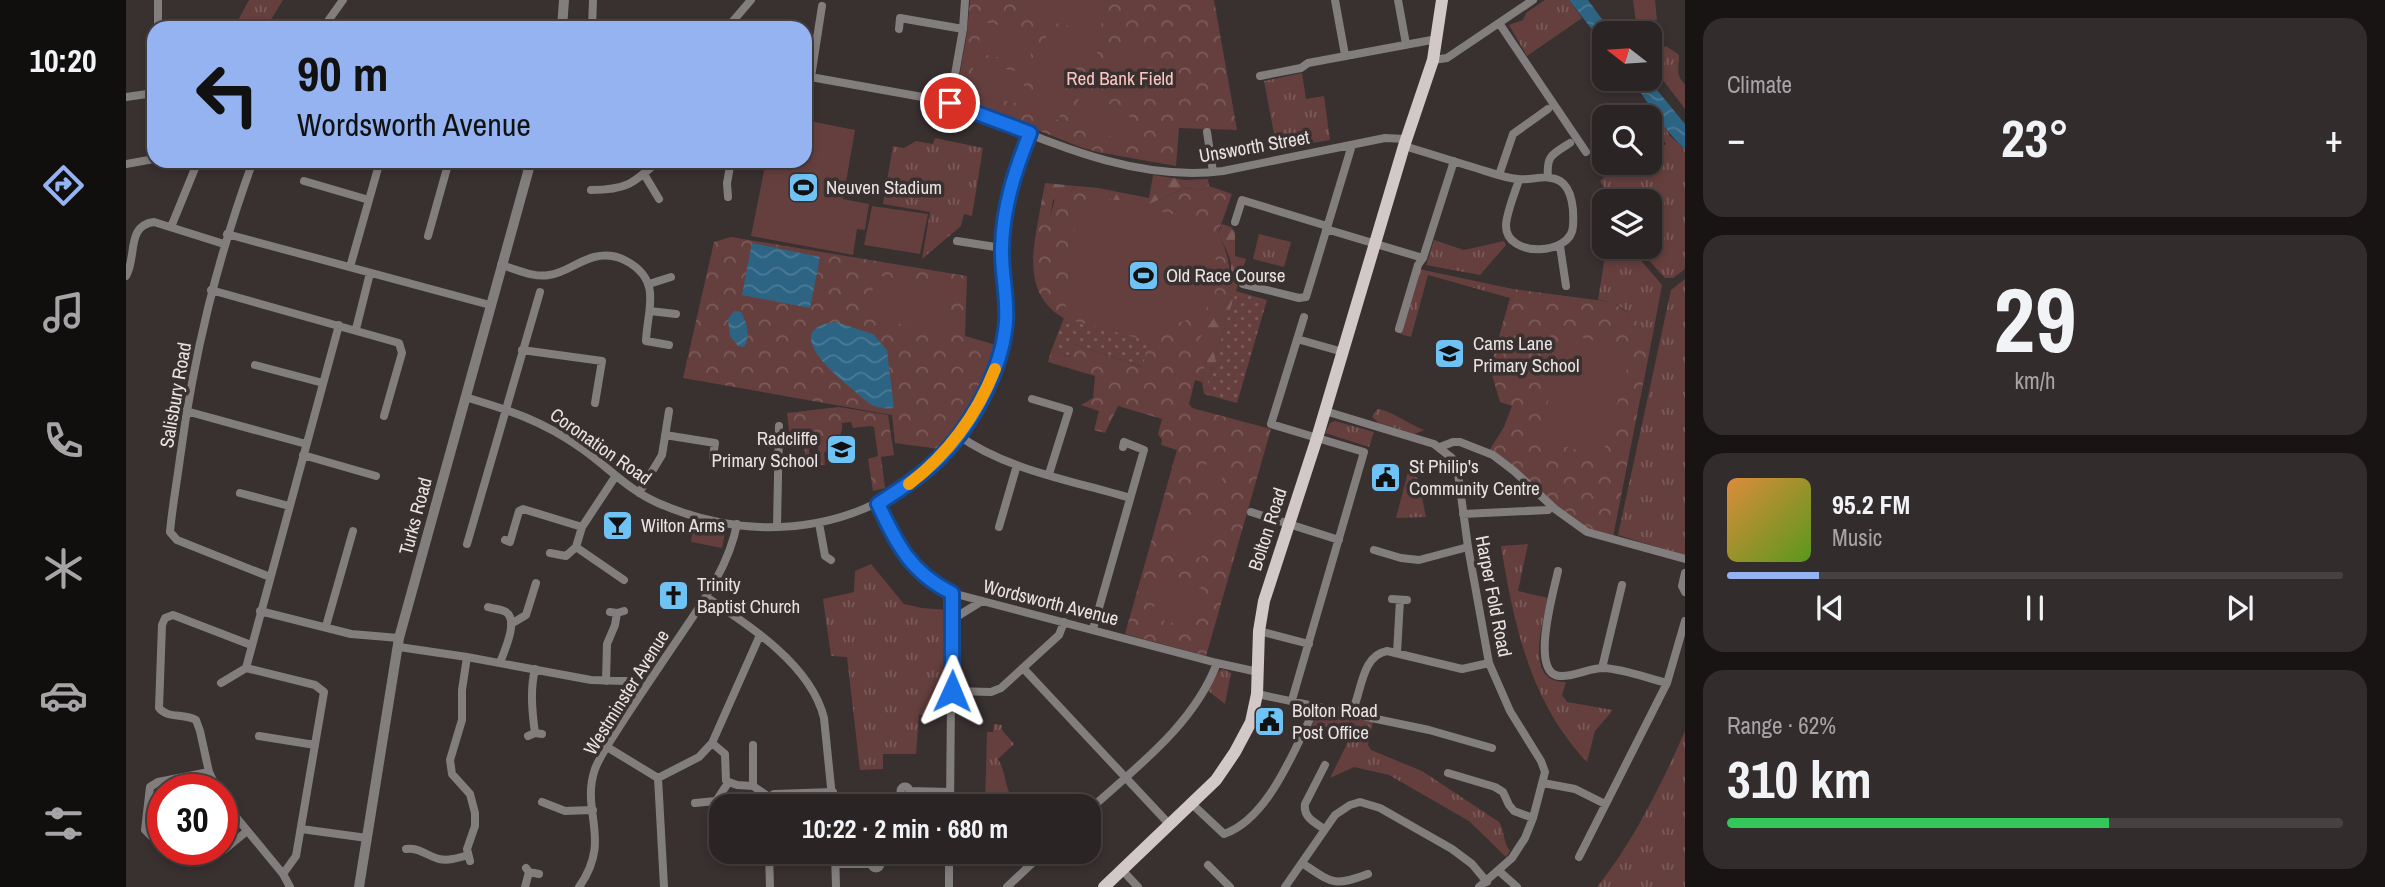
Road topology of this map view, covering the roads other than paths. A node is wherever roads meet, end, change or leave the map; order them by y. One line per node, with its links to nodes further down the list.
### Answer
1 (158, 0): 12 (street)
2 (343, 0): 13 (street)
3 (564, 0): 14 (street)
4 (593, 0): 15 (street)
5 (750, 0): 16 (street)
6 (965, 0): 19 (street)
7 (1335, 0): 22 (street)
8 (1398, 0): 21 (street)
9 (1442, 0): 20 (main road, Bolton Road)
10 (1533, 0): 17 (street)
11 (822, 6): 23 (street)
12 (158, 21)
13 (328, 21)
14 (562, 21)
15 (592, 21)
16 (733, 21)
17 (1499, 23): 24 (street); 36 (street)
18 (899, 29): 19 (street)
19 (963, 29): 29 (street)
20 (1437, 39): 21 (street); 24 (main road, Bolton Road)
21 (1406, 44): 22 (street)
22 (1345, 55): 25 (street)
23 (812, 56)
24 (1433, 60): 33 (main road, Bolton Road)
25 (1260, 76)
26 (812, 77): 29 (street, Unsworth Street)
27 (147, 94): 28 (street)
28 (126, 97)
29 (950, 103): 32 (street, Unsworth Street)
30 (1548, 109): 49 (street)
31 (1207, 132): 47 (street)
32 (1030, 133): 47 (street, Unsworth Street); 66 (street, Coronation Road)
33 (1405, 142): 35 (street, Unsworth Street); 38 (street, Unsworth Street); 63 (main road, Bolton Road)
34 (1570, 143): 50 (street)
35 (1352, 145): 47 (street, Unsworth Street); 59 (street)
36 (1586, 152)
37 (147, 160): 39 (street)
38 (1454, 161): 49 (street, Unsworth Street); 67 (street)
39 (126, 164)
40 (195, 168): 58 (street)
41 (251, 168): 60 (street, Salisbury Road)
42 (378, 168): 56 (street)
43 (447, 168): 61 (street)
44 (529, 168): 68 (street, Turks Road)
45 (650, 168): 48 (street)
46 (729, 168): 55 (street)
47 (1213, 172)
48 (644, 174): 51 (street); 54 (street)
49 (1499, 175): 52 (street, Unsworth Street)
50 (1548, 177): 52 (street); 65 (street)
51 (598, 178)
52 (1519, 180): 65 (street)
53 (304, 181): 56 (street)
54 (659, 199)
55 (729, 199)
56 (369, 200): 69 (street)
57 (1235, 222): 59 (street)
58 (171, 227): 64 (street); 71 (street)
59 (1327, 228): 63 (street); 75 (street)
60 (227, 234): 64 (street, Salisbury Road); 69 (street)
61 (428, 236)
62 (957, 242): 66 (street)
63 (1375, 243): 67 (street); 88 (main road, Bolton Road)
64 (224, 244): 76 (street, Salisbury Road)
65 (1560, 246): 74 (street)
66 (1002, 248): 101 (street, Coronation Road)
67 (1423, 258): 84 (street)
68 (501, 265): 73 (street); 78 (street, Turks Road)
69 (350, 267): 70 (street)
70 (370, 273): 78 (street); 83 (street)
71 (126, 276)
72 (671, 277): 73 (street)
73 (649, 284): 79 (street)
74 (1565, 286)
75 (1247, 287)
76 (211, 290): 82 (street); 95 (street, Salisbury Road)
77 (540, 292): 87 (street)
78 (490, 305): 91 (street, Turks Road)
79 (650, 311): 80 (street); 86 (street)
80 (676, 314)
81 (1304, 317): 85 (street)
82 (339, 325): 83 (street); 90 (street)
83 (356, 329): 98 (street)
84 (1399, 329)
85 (1297, 338): 88 (street); 103 (street)
86 (669, 345)
87 (522, 350): 93 (street); 94 (street)
88 (1343, 352): 97 (main road, Bolton Road)
89 (255, 365): 90 (street)
90 (323, 383): 105 (street)
91 (466, 397): 94 (street, Coronation Road); 160 (street, Turks Road)
92 (1032, 398): 111 (street)
93 (595, 403)
94 (506, 409): 113 (street, Coronation Road); 131 (street)
95 (186, 411): 105 (street); 140 (street, Salisbury Road)
96 (669, 411): 100 (street)
97 (1325, 411): 103 (main road, Bolton Road); 107 (street)
98 (384, 416)
99 (779, 426): 104 (street)
100 (665, 435): 109 (street); 115 (street)
101 (958, 435): 110 (street); 117 (street, Coronation Road)
102 (766, 438): 104 (street)
103 (1317, 438): 124 (main road, Bolton Road); 130 (street)
104 (779, 439): 126 (street)
105 (306, 444): 108 (street)
106 (1123, 447): 116 (street)
107 (1440, 447): 121 (street, Harper Fold Road); 136 (street)
108 (303, 455): 112 (street); 118 (street)
109 (713, 457)
110 (1017, 465): 111 (street); 127 (street)
111 (1049, 474): 116 (street)
112 (376, 476)
113 (615, 477): 115 (street, Coronation Road); 125 (street)
114 (240, 493): 118 (street)
115 (639, 493): 123 (street, Coronation Road)
116 (1130, 498): 157 (street)
117 (878, 504): 122 (street, Coronation Road); 145 (street, Wordsworth Avenue)
118 (289, 506): 140 (street)
119 (1548, 510): 121 (street)
120 (1251, 512): 124 (street)
121 (1463, 514): 133 (street, Harper Fold Road)
122 (819, 523): 126 (street, Coronation Road); 137 (street)
123 (737, 524): 126 (street, Coronation Road); 146 (street, Westminster Avenue)
124 (1288, 524): 130 (street); 158 (main road, Bolton Road)
125 (582, 527): 129 (street); 132 (street)
126 (777, 527)
127 (999, 527)
128 (354, 531): 156 (street)
129 (505, 540)
130 (1339, 540): 161 (street)
131 (467, 544)
132 (576, 547): 135 (street); 141 (street)
133 (1468, 547): 134 (street); 167 (street, Harper Fold Road)
134 (1374, 550)
135 (550, 553)
136 (1685, 559)
137 (831, 560)
138 (1558, 571): 170 (street)
139 (1685, 573): 144 (street)
140 (270, 577): 150 (street)
141 (624, 580)
142 (536, 583): 155 (street)
143 (1619, 588): 170 (street)
144 (1685, 592)
145 (952, 593): 148 (street, Wordsworth Avenue); 152 (street)
146 (706, 597): 159 (street); 176 (street, Westminster Avenue)
147 (1400, 600): 163 (street)
148 (982, 601): 152 (street); 154 (street, Wordsworth Avenue)
149 (488, 607): 155 (street)
150 (260, 611): 156 (street); 162 (street)
151 (617, 612): 173 (street)
152 (953, 619): 177 (street)
153 (1683, 619): 175 (street)
154 (1064, 622): 157 (street, Wordsworth Avenue); 169 (street)
155 (511, 624): 165 (street)
156 (326, 626): 160 (street)
157 (1093, 629): 166 (street, Wordsworth Avenue)
158 (1259, 631): 161 (street); 172 (main road, Bolton Road)
159 (760, 635): 184 (street); 199 (street)
160 (399, 643): 164 (street); 218 (street, Turks Road)
161 (1308, 644): 179 (street)
162 (251, 645): 168 (street); 190 (street)
163 (1396, 653): 167 (street); 180 (street)
164 (467, 657): 165 (street); 219 (street)
165 (500, 663): 171 (street)
166 (1217, 663): 172 (street, Wordsworth Avenue); 193 (street)
167 (1489, 663): 196 (street, Harper Fold Road)
168 (246, 668): 174 (street); 185 (street)
169 (1023, 668): 177 (street); 193 (street)
170 (1602, 668): 175 (street)
171 (535, 669): 173 (street); 182 (street)
172 (1258, 672): 178 (main road, Bolton Road)
173 (606, 681): 176 (street)
174 (221, 683)
175 (1667, 683): 207 (street)
176 (643, 690): 187 (street, Westminster Avenue)
177 (952, 691): 200 (street)
178 (1257, 694): 179 (street); 206 (main road, Bolton Road)
179 (1292, 700): 181 (street)
180 (1355, 704)
181 (1314, 705): 188 (street); 206 (street)
182 (535, 735)
183 (259, 737): 185 (street)
184 (712, 743): 194 (street); 195 (street)
185 (316, 745): 213 (street)
186 (753, 745): 197 (street)
187 (607, 747): 194 (street); 209 (street, Westminster Avenue)
188 (1492, 748)
189 (1325, 769): 214 (street)
190 (209, 772): 192 (street)
191 (1448, 773): 210 (street)
192 (199, 774)
193 (1125, 777): 203 (street); 212 (street)
194 (659, 778): 237 (street)
195 (728, 783): 197 (street); 205 (street)
196 (1543, 783): 207 (street); 210 (street)
197 (752, 786): 201 (street)
198 (910, 791): 200 (street)
199 (833, 792): 202 (street)
200 (950, 792)
201 (764, 794)
202 (774, 794)
203 (1101, 799)
204 (541, 802): 209 (street)
205 (695, 803)
206 (1192, 804): 212 (main road, Bolton Road)
207 (1605, 804): 220 (street)
208 (147, 806): 216 (street)
209 (593, 810): 236 (street, Westminster Avenue)
210 (1532, 818): 228 (street)
211 (238, 820): 215 (street)
212 (1170, 825): 227 (main road, Bolton Road)
213 (301, 828): 218 (street); 229 (street)
214 (1324, 829): 221 (street); 232 (street)
215 (247, 831): 217 (street); 229 (street)
216 (147, 832)
217 (238, 838)
218 (367, 838): 234 (street, Turks Road)
219 (410, 846)
220 (1583, 853)
221 (1302, 863): 231 (street); 245 (street)
222 (769, 864): 238 (street)
223 (835, 864): 239 (street)
224 (949, 864): 240 (street)
225 (1031, 864): 241 (street)
226 (1209, 869): 244 (street)
227 (1122, 870): 242 (main road, Bolton Road); 243 (street)
228 (1499, 871): 232 (street); 246 (street)
229 (283, 874): 233 (street)
230 (539, 874): 235 (street)
231 (1368, 874)
232 (1483, 885)
233 (290, 887)
234 (359, 887)
235 (525, 887)
236 (580, 887)
237 (664, 887)
238 (770, 887)
239 (836, 887)
240 (949, 887)
241 (1007, 887)
242 (1104, 887)
243 (1138, 887)
244 (1230, 887)
245 (1285, 887)
246 (1517, 887)

